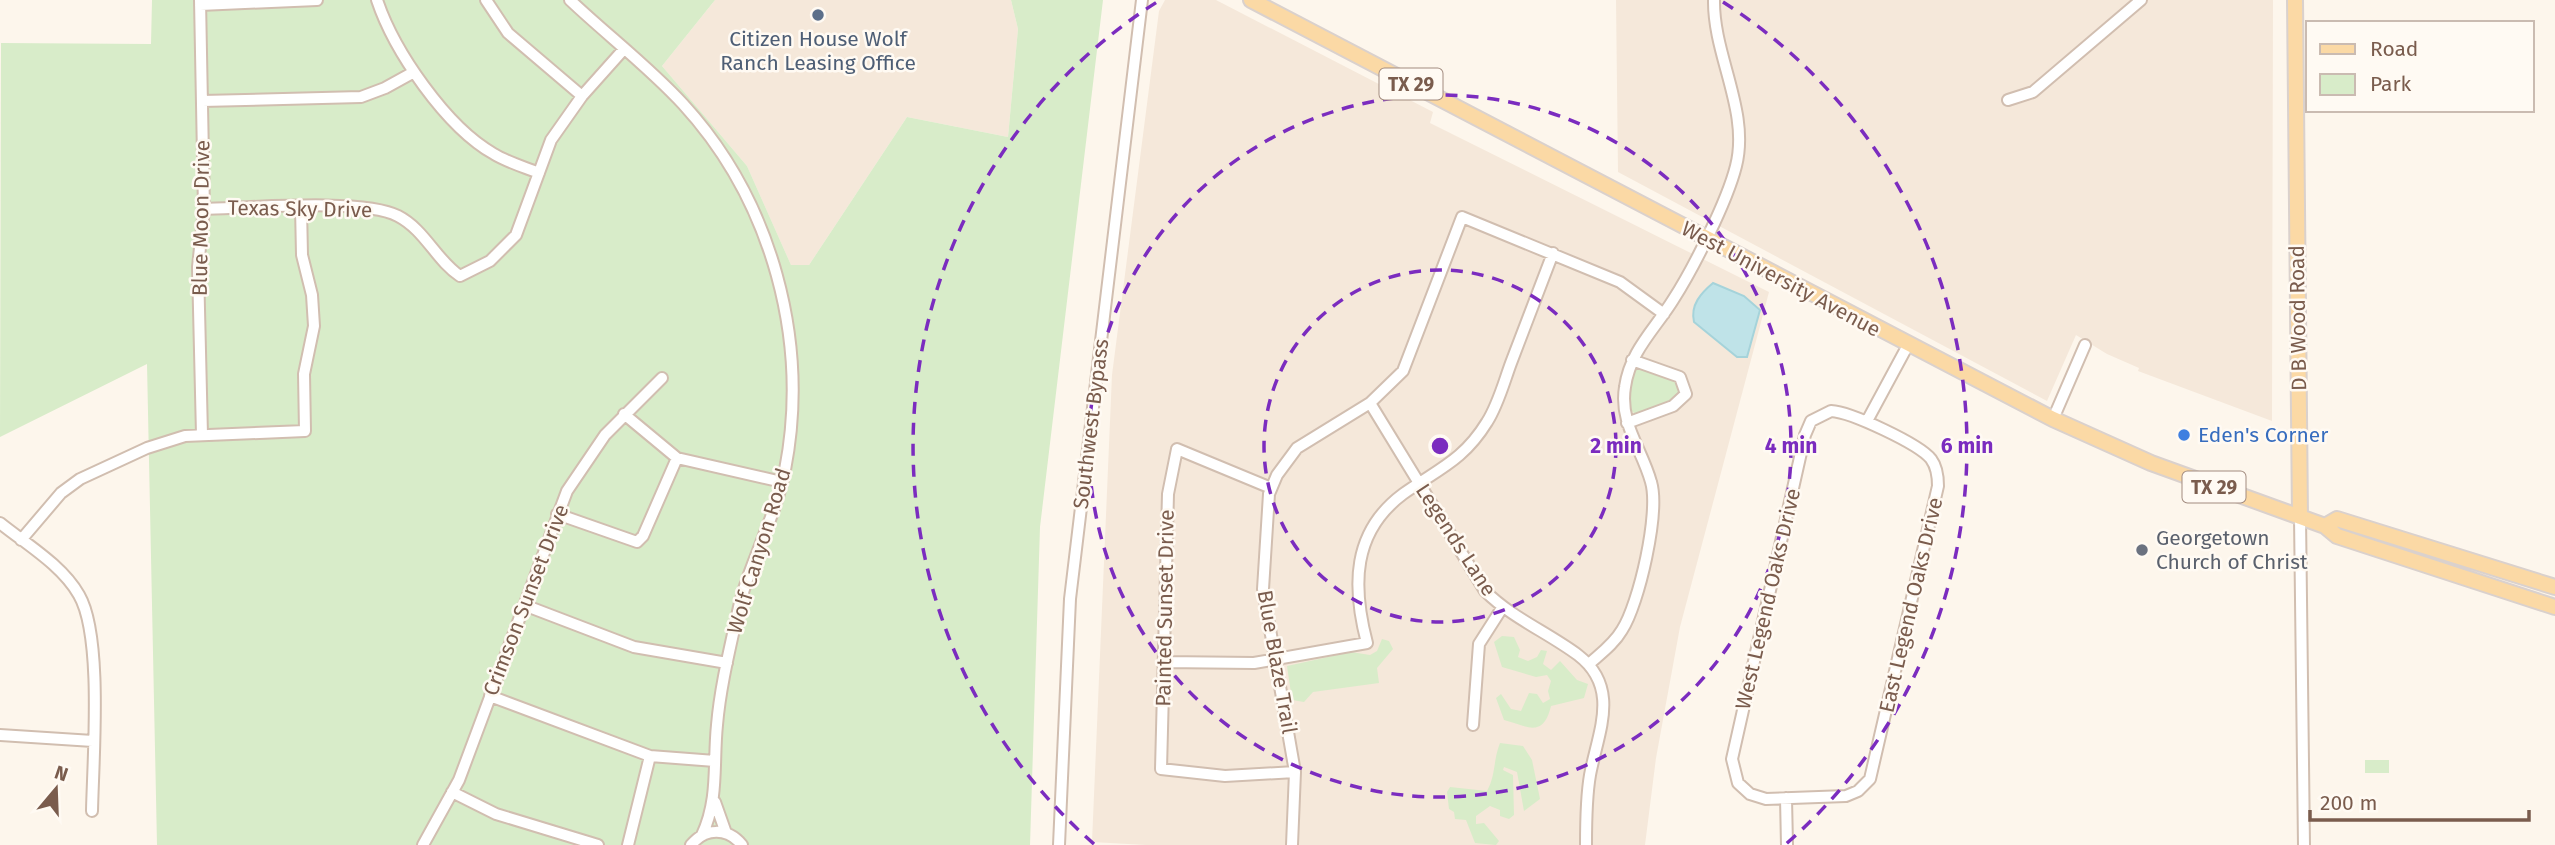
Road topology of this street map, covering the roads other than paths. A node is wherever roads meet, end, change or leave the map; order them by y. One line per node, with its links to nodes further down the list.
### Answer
1 (317, 0): 9 (street)
2 (377, 0): 12 (street)
3 (486, 0): 13 (street)
4 (570, 0): 11 (street, Wolf Canyon Road)
5 (1251, 0): 19 (main road, West University Avenue / TX 29)
6 (1714, 0): 19 (street)
7 (2141, 0): 14 (street)
8 (2295, 0): 37 (main road, D B Wood Road)
9 (200, 2): 15 (street, Blue Moon Drive)
10 (1143, 2): 67 (street, Southwest Bypass)
11 (624, 49): 13 (street, Texas Sky Drive); 33 (street, Wolf Canyon Road)
12 (414, 72): 15 (street); 16 (street)
13 (582, 96): 16 (street, Texas Sky Drive)
14 (2008, 100)
15 (202, 101): 18 (street, Blue Moon Drive)
16 (539, 173): 17 (street, Texas Sky Drive)
17 (301, 207): 18 (street, Texas Sky Drive); 31 (street)
18 (204, 209): 31 (street, Blue Moon Drive)
19 (1704, 239): 21 (street); 22 (main road, West University Avenue / TX 29)
20 (1553, 253): 21 (street); 26 (street, Blue Blaze Trail); 34 (street)
21 (1664, 314): 24 (street)
22 (1908, 345): 28 (main road, West University Avenue / TX 29); 29 (street)
23 (2085, 345): 28 (street)
24 (1632, 360): 30 (street); 30 (street)
25 (662, 378): 27 (street, Crimson Sunset Drive)
26 (1370, 403): 34 (street, Legends Lane); 35 (street, Blue Blaze Trail)
27 (624, 414): 32 (street); 36 (street, Crimson Sunset Drive)
28 (2053, 419): 37 (main road, West University Avenue / TX 29)
29 (1867, 421): 57 (street, West Legend Oaks Drive); 57 (street, East Legend Oaks Drive)
30 (1627, 423): 48 (street)
31 (202, 435): 40 (street)
32 (677, 458): 33 (street); 36 (street)
33 (782, 482): 47 (street, Wolf Canyon Road)
34 (1420, 484): 44 (street, Legends Lane); 45 (street)
35 (1271, 488): 45 (street, Blue Blaze Trail); 46 (street, Painted Sunset Drive)
36 (557, 514): 42 (street, Crimson Sunset Drive)
37 (2300, 517): 39 (main road, West University Avenue / TX 29); 71 (street, D B Wood Road)
38 (0, 523): 40 (street)
39 (2325, 526): 41 (main road, West University Avenue / TX 29); 43 (main road, West University Avenue / TX 29)
40 (21, 540): 52 (street)
41 (2555, 587)
42 (524, 605): 47 (street); 49 (street, Crimson Sunset Drive)
43 (2555, 607)
44 (1502, 608): 48 (street, Legends Lane); 50 (street)
45 (1276, 658): 46 (street); 55 (street, Blue Blaze Trail)
46 (1164, 662): 55 (street, Painted Sunset Drive)
47 (727, 663): 54 (street, Wolf Canyon Road)
48 (1589, 664): 69 (street)
49 (490, 696): 53 (street); 56 (street, Crimson Sunset Drive)
50 (1473, 725)
51 (0, 735): 52 (street)
52 (93, 740): 59 (street)
53 (650, 755): 54 (street); 64 (street)
54 (715, 761): 58 (street, Wolf Canyon Road)
55 (1295, 772): 68 (street, Blue Blaze Trail)
56 (453, 792): 62 (street, Crimson Sunset Drive); 63 (street)
57 (1786, 798): 70 (street)
58 (714, 799): 60 (street, Wolf Canyon Road); 61 (street, Wolf Canyon Road)
59 (92, 811)
60 (726, 833): 61 (street); 66 (street)
61 (702, 835): 65 (street)
62 (423, 845)
63 (598, 845)
64 (628, 845)
65 (691, 845)
66 (742, 845)
67 (1059, 845)
68 (1292, 845)
69 (1586, 845)
70 (1787, 845)
71 (2304, 845)

